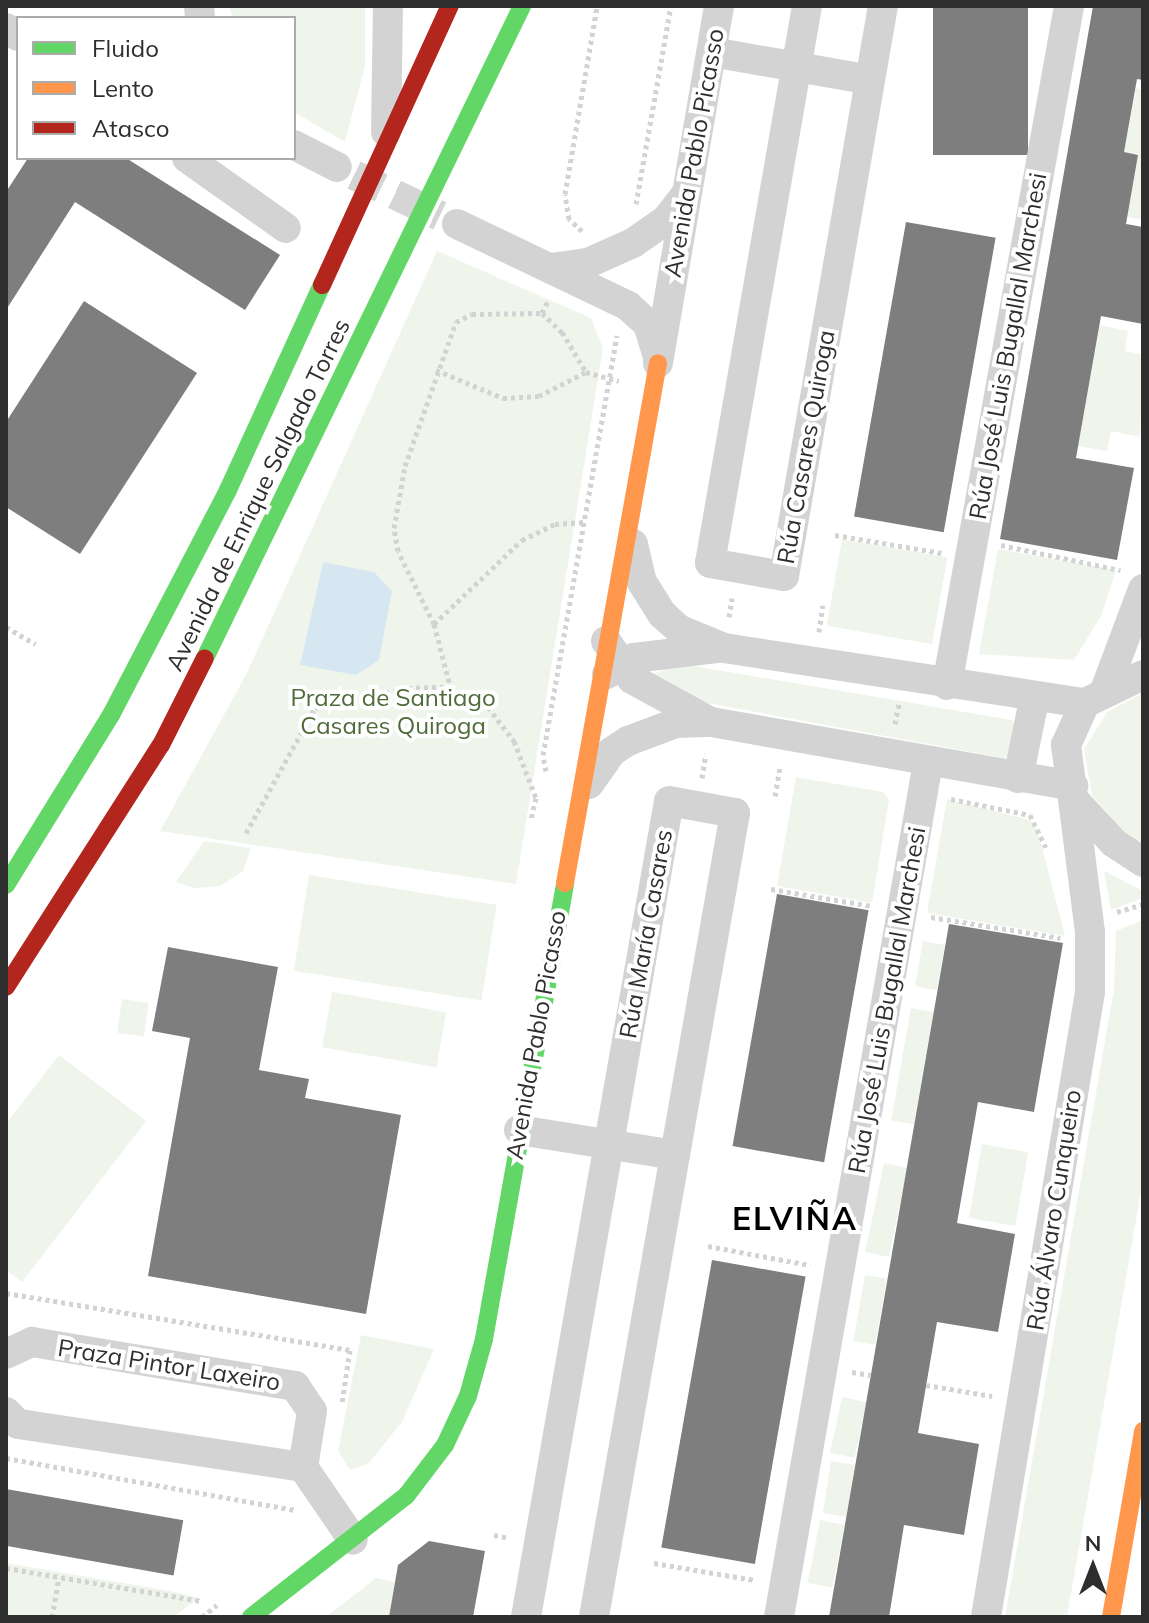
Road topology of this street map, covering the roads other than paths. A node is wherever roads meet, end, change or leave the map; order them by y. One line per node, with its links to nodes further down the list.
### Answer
1 (388, 6): 12 (street)
2 (450, 6): 12 (main road, Avenida de Enrique Salgado Torres)
3 (522, 6): 37 (main road, Avenida de Enrique Salgado Torres)
4 (719, 6): 8 (street, Avenida Pablo Picasso)
5 (807, 6): 9 (street, Rúa Casares Quiroga)
6 (883, 6): 10 (street, Rúa Casares Quiroga)
7 (1069, 6): 27 (street, Rúa José Luis Bugallal Marchesi)
8 (712, 52): 9 (street); 15 (street, Avenida Pablo Picasso)
9 (797, 67): 10 (street); 10 (street, Rúa Casares Quiroga)
10 (870, 80)
11 (296, 146): 14 (street)
12 (386, 152): 36 (main road, Avenida de Enrique Salgado Torres)
13 (190, 160): 17 (street)
14 (337, 167)
15 (688, 191): 18 (street); 19 (street, Avenida Pablo Picasso)
16 (457, 224): 18 (street)
17 (286, 228)
18 (551, 280): 20 (street)
19 (669, 299): 20 (street, Avenida Pablo Picasso); 21 (street, Avenida Pablo Picasso)
20 (648, 324): 21 (street, Avenida Pablo Picasso)
21 (658, 363): 22 (main road, Avenida Pablo Picasso)
22 (632, 504): 24 (street); 25 (main road, Avenida Pablo Picasso)
23 (1131, 584): 28 (street)
24 (724, 648): 25 (street); 27 (street)
25 (608, 662): 30 (street); 34 (main road, Avenida Pablo Picasso)
26 (1143, 675): 28 (street)
27 (947, 685): 29 (street)
28 (1095, 698): 29 (street); 33 (street, Rúa Álvaro Cunqueiro)
29 (1034, 700): 32 (street)
30 (711, 722): 31 (street); 34 (street)
31 (928, 762): 32 (street); 49 (street, Rúa José Luis Bugallal Marchesi)
32 (1018, 778): 33 (street)
33 (1074, 794): 35 (street); 50 (street, Rúa Álvaro Cunqueiro)
34 (572, 827): 38 (main road, Avenida Pablo Picasso)
35 (1143, 862)
36 (6, 885)
37 (6, 987)
38 (519, 1130): 39 (street); 45 (main road, Avenida Pablo Picasso)
39 (609, 1144): 40 (street); 40 (street, Rúa María Casares); 47 (street, Rúa María Casares)
40 (675, 1155): 48 (street, Rúa María Casares)
41 (6, 1354): 44 (street, Praza Pintor Laxeiro)
42 (6, 1412): 44 (street)
43 (1143, 1431): 51 (main road)
44 (303, 1467): 45 (street)
45 (353, 1540): 46 (main road, Avenida Pablo Picasso)
46 (251, 1617)
47 (526, 1617)
48 (594, 1617)
49 (779, 1617)
50 (986, 1617)
51 (1111, 1617)

